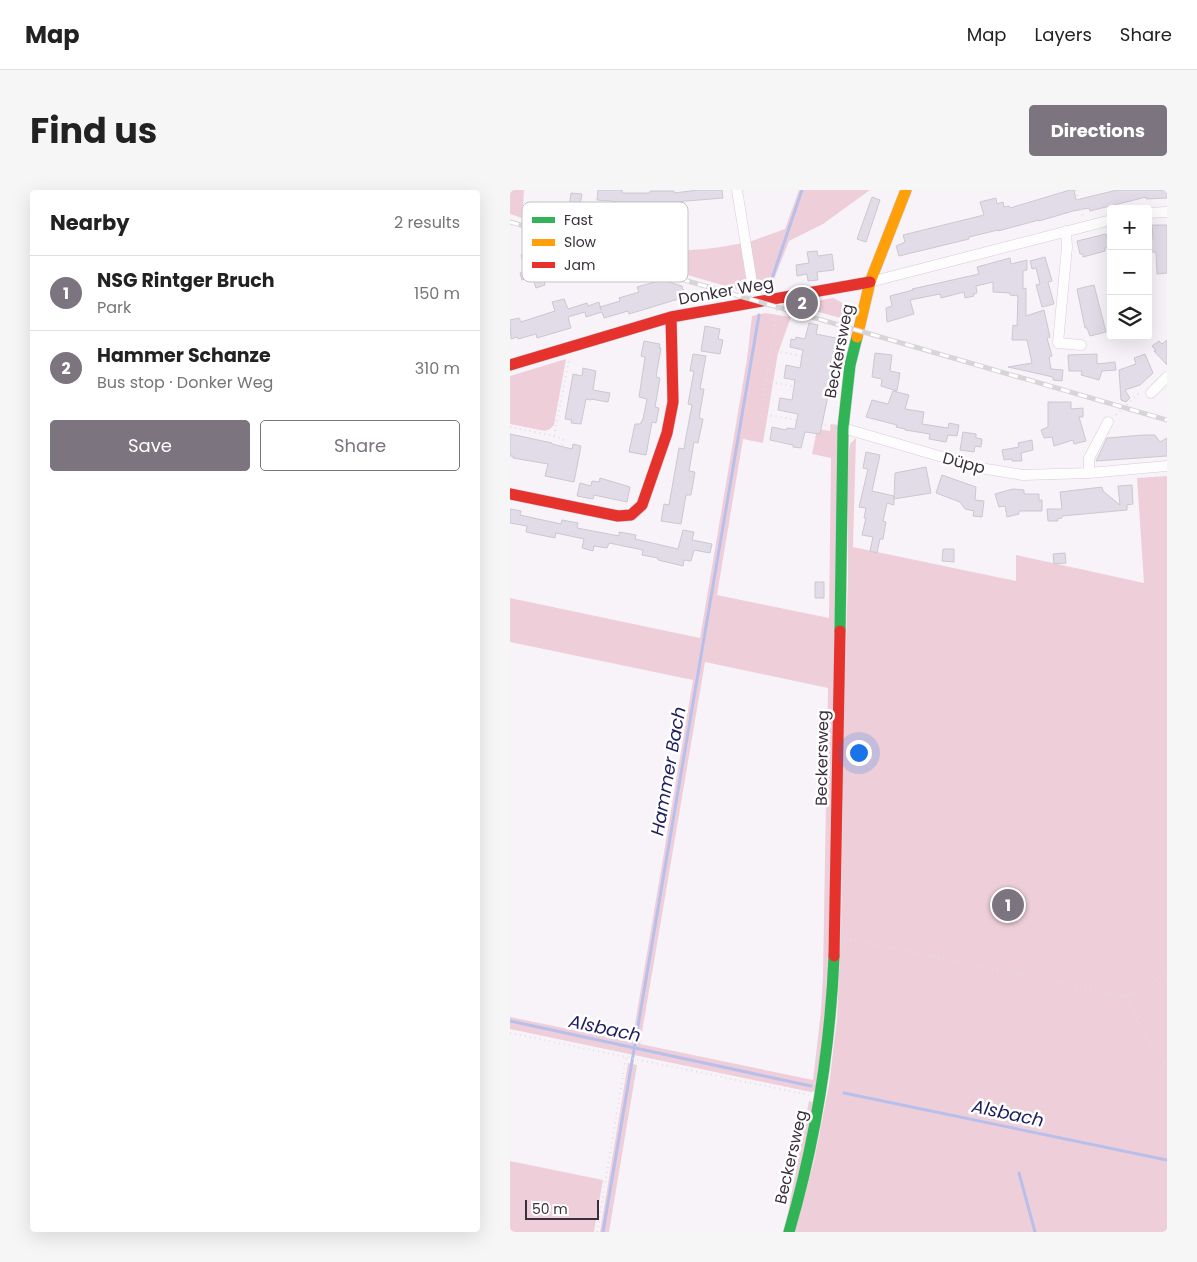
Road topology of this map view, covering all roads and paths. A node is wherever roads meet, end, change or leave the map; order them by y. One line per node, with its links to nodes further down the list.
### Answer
1 (737, 190): 11 (street)
2 (906, 190): 9 (street, Beckersweg)
3 (1076, 190): 7 (path)
4 (1167, 212): 5 (street)
5 (1152, 213)
6 (1107, 221): 7 (street, Donker Weg)
7 (1085, 226): 8 (street, Donker Weg)
8 (1066, 231): 9 (street, Donker Weg); 13 (street)
9 (870, 282): 10 (street, Donker Weg); 17 (street, Beckersweg)
10 (779, 298): 11 (street, Donker Weg); 15 (path)
11 (760, 301): 12 (street, Donker Weg)
12 (671, 317): 14 (street, Donker Weg); 29 (street)
13 (1081, 345)
14 (571, 347): 16 (street, Donker Weg); 25 (path)
15 (772, 350): 17 (path); 19 (path)
16 (510, 365)
17 (850, 365): 21 (street, Beckersweg)
18 (1167, 377): 20 (street)
19 (766, 381): 21 (path); 24 (path)
20 (1151, 393): 22 (path)
21 (846, 396): 24 (street, Beckersweg)
22 (1108, 422): 28 (street)
23 (510, 428): 25 (path)
24 (843, 428): 28 (street, Düpp); 30 (street, Beckersweg)
25 (554, 436): 26 (path)
26 (566, 450)
27 (1167, 466): 28 (street, Düpp)
28 (1089, 473)
29 (510, 494)
30 (835, 937): 32 (path); 36 (street, Beckersweg)
31 (1167, 974): 32 (path)
32 (1127, 996): 35 (path)
33 (510, 1033): 34 (path)
34 (626, 1058): 36 (path); 37 (path)
35 (1167, 1066)
36 (822, 1098): 38 (street, Beckersweg)
37 (597, 1232)
38 (789, 1232)

